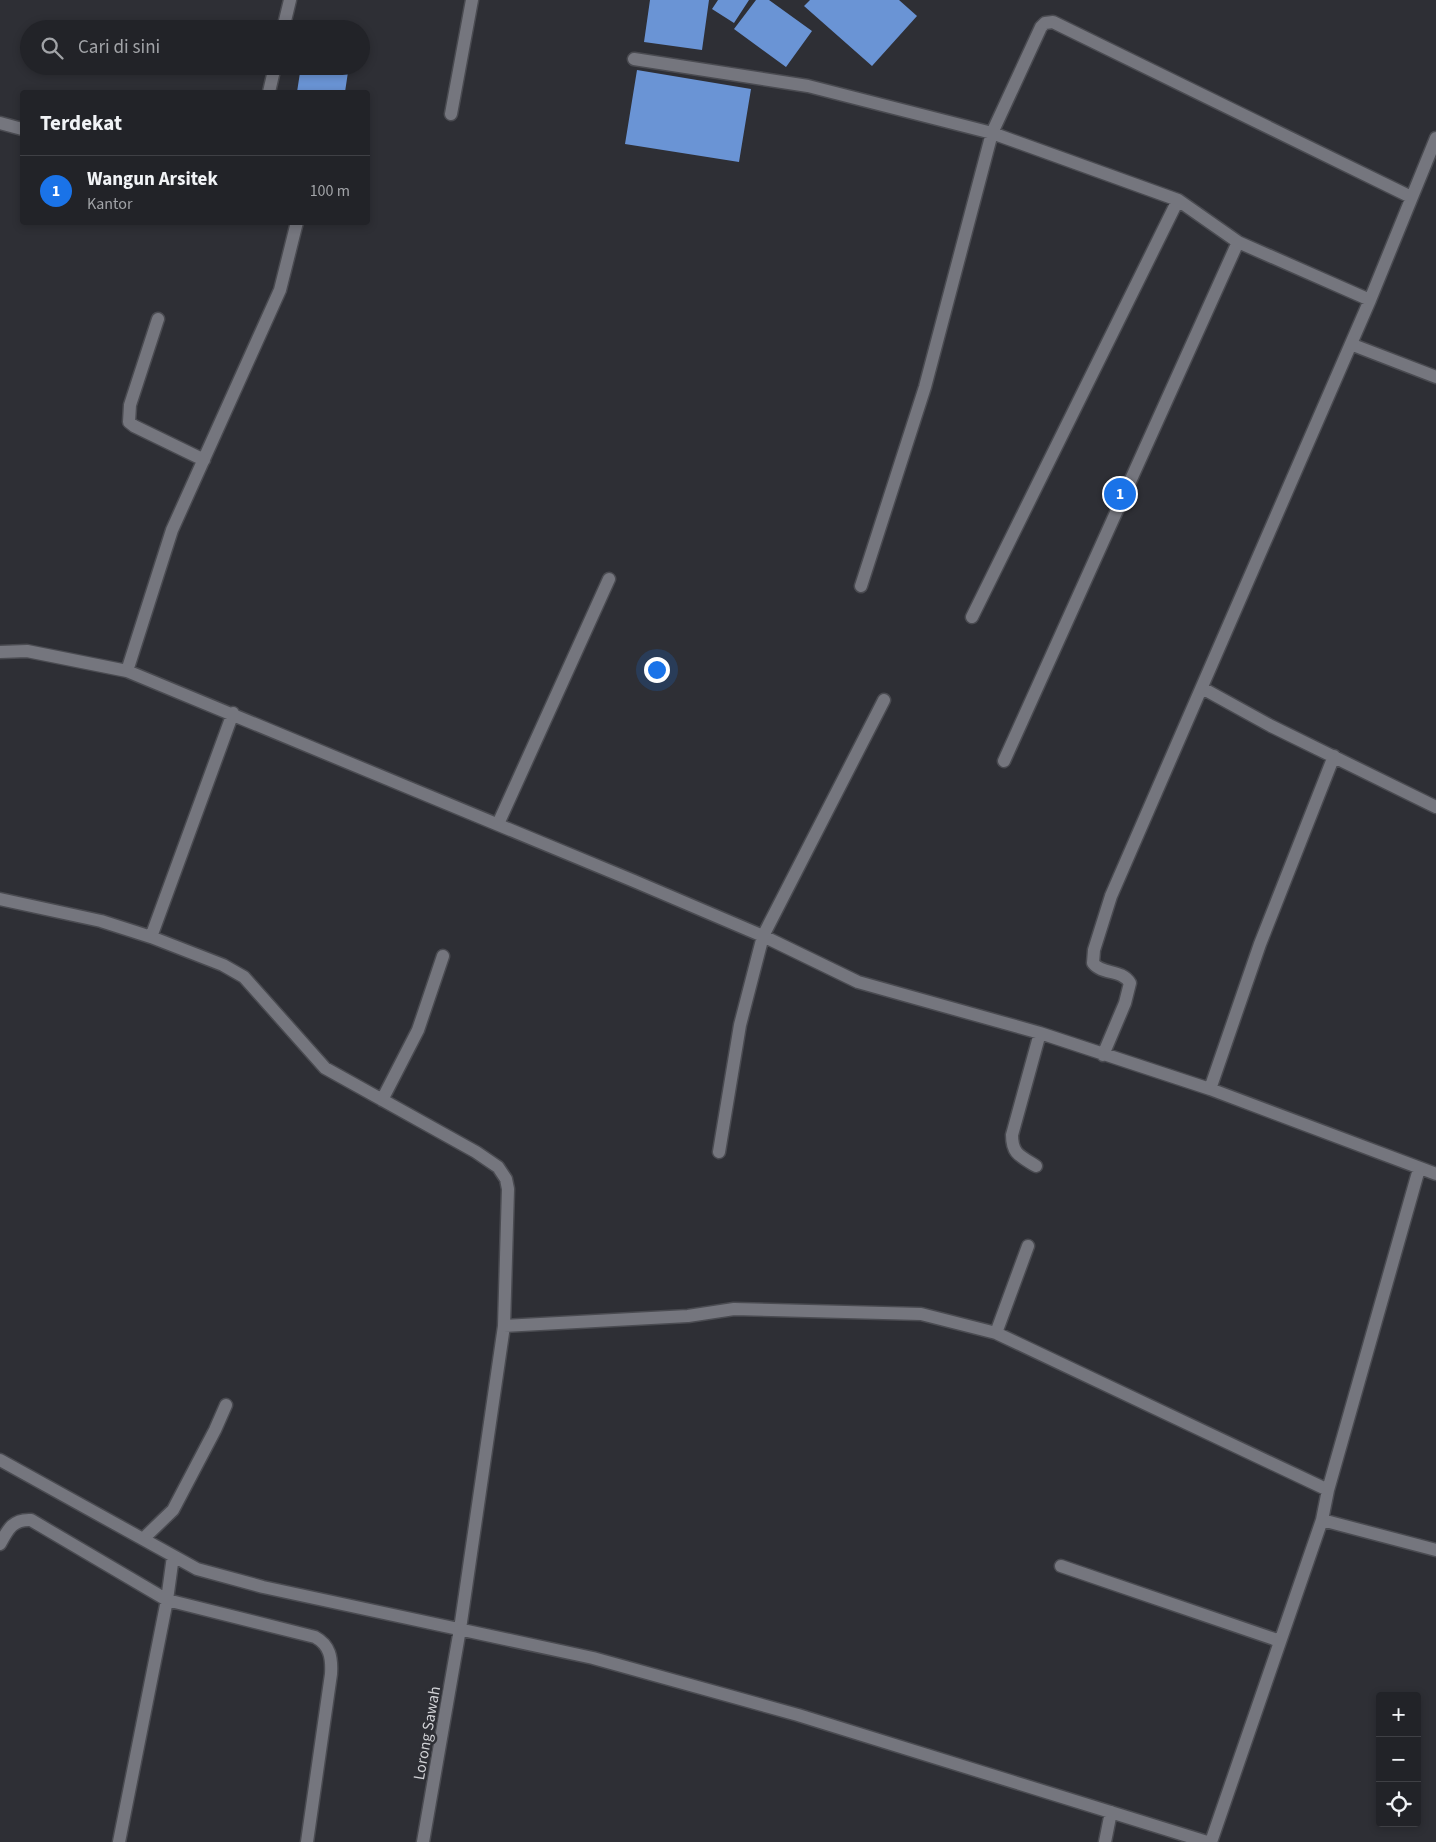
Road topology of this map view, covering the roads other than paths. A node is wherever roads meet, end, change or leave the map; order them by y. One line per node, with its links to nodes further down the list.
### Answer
1 (290, 0): 3 (street)
2 (472, 0): 7 (street)
3 (285, 20)
4 (634, 59): 10 (street)
5 (273, 75): 6 (street)
6 (269, 90)
7 (451, 114)
8 (0, 123): 9 (street)
9 (20, 128)
10 (992, 133): 12 (street); 13 (street); 22 (street)
11 (1436, 138): 12 (street)
12 (1412, 196): 16 (street)
13 (1178, 200): 15 (street); 23 (street)
14 (296, 225): 20 (street)
15 (1238, 242): 16 (street); 30 (street)
16 (1370, 300): 18 (street)
17 (158, 318): 20 (street)
18 (1353, 345): 19 (street); 26 (street)
19 (1436, 377)
20 (204, 460): 25 (street)
21 (609, 579): 32 (street)
22 (861, 586)
23 (972, 617)
24 (0, 652): 25 (street)
25 (127, 671): 28 (street)
26 (1202, 688): 29 (street); 38 (street)
27 (884, 700): 34 (street)
28 (233, 714): 32 (street); 35 (street)
29 (1334, 756): 31 (street); 39 (street)
30 (1004, 761)
31 (1436, 806)
32 (498, 824): 34 (street)
33 (0, 899): 35 (street, Lorong Sawah)
34 (763, 936): 37 (street); 41 (street)
35 (151, 937): 40 (street, Lorong Sawah)
36 (443, 956): 40 (street)
37 (1040, 1033): 38 (street); 42 (street)
38 (1103, 1054): 39 (street)
39 (1210, 1089): 43 (street)
40 (382, 1100): 46 (street, Lorong Sawah)
41 (720, 1152)
42 (1036, 1166)
43 (1420, 1169): 44 (street); 50 (street)
44 (1436, 1174)
45 (1028, 1246): 47 (street)
46 (504, 1326): 47 (street); 58 (street, Lorong Sawah)
47 (996, 1333): 50 (street)
48 (226, 1405): 52 (street)
49 (0, 1460): 52 (street)
50 (1328, 1490): 51 (street)
51 (1322, 1520): 54 (street); 59 (street)
52 (143, 1538): 55 (street)
53 (0, 1544): 57 (street)
54 (1436, 1550)
55 (173, 1556): 57 (street); 58 (street)
56 (1061, 1566): 59 (street)
57 (167, 1600): 61 (street); 62 (street)
58 (460, 1629): 60 (street); 63 (street, Lorong Sawah)
59 (1280, 1641): 66 (street)
60 (1111, 1812): 64 (street); 65 (street)
61 (119, 1842)
62 (307, 1842)
63 (423, 1842)
64 (1105, 1842)
65 (1207, 1842)
66 (1211, 1842)

